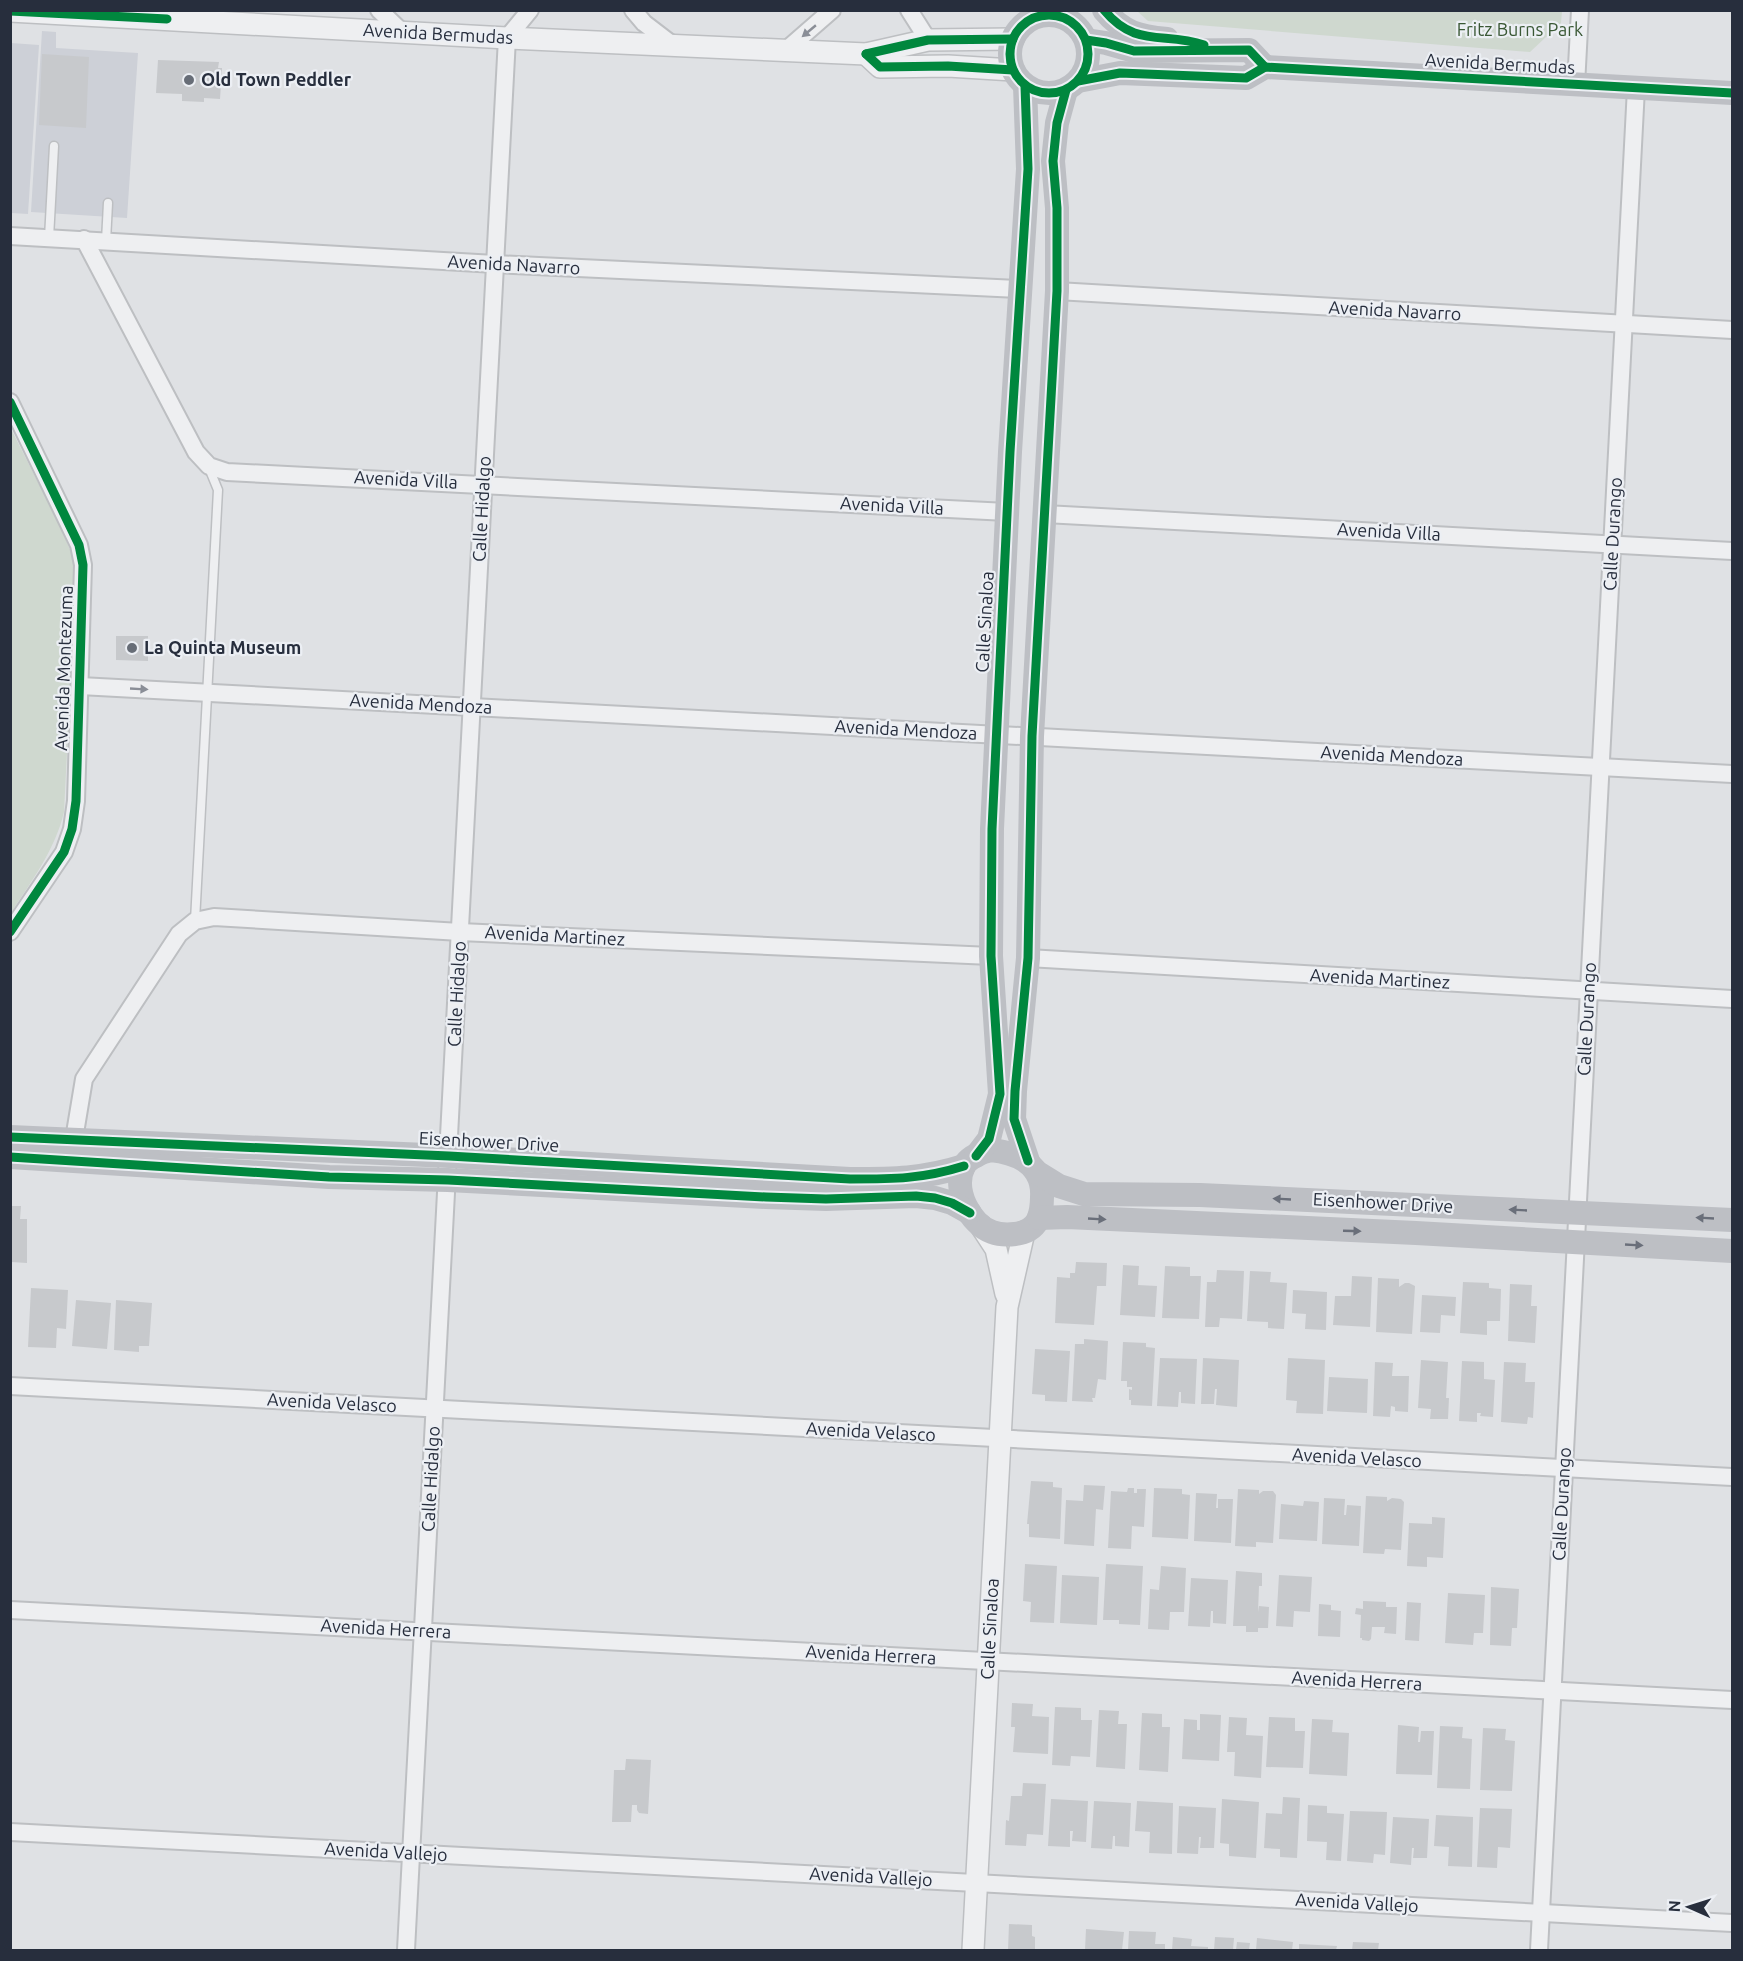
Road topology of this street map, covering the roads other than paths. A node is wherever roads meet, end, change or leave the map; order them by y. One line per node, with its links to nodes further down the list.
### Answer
1 (10, 10): 9 (street, Avenida Bermudas)
2 (379, 10): 14 (street)
3 (530, 10): 15 (street)
4 (633, 10): 18 (street)
5 (832, 10): 19 (street, one-way to 19)
6 (909, 10): 17 (street)
7 (1104, 10): 20 (main road)
8 (1580, 10): 25 (street)
9 (54, 12): 11 (street, Avenida Bermudas)
10 (1037, 14): 13 (main road); 16 (main road)
11 (167, 15): 12 (street, Avenida Bermudas)
12 (228, 16): 14 (street, Avenida Bermudas)
13 (1079, 25): 20 (main road); 24 (main road)
14 (402, 32): 15 (street, Avenida Bermudas)
15 (507, 38): 18 (street, Avenida Bermudas); 34 (street, Calle Hidalgo)
16 (1013, 39): 17 (street, Avenida Bermudas); 23 (main road)
17 (928, 40): 21 (street, Avenida Bermudas)
18 (674, 45): 19 (street, Avenida Bermudas)
19 (785, 51): 21 (street, Avenida Bermudas)
20 (1221, 51): 22 (main road)
21 (866, 54): 23 (street, Avenida Bermudas)
22 (1265, 67): 24 (main road, Avenida Bermudas); 25 (main road, Avenida Bermudas)
23 (1019, 78): 24 (main road); 35 (main road, Calle Sinaloa)
24 (1072, 85): 36 (main road)
25 (1576, 85): 26 (main road, Avenida Bermudas)
26 (1636, 88): 27 (main road, Avenida Bermudas); 37 (street, Calle Durango)
27 (1732, 93)
28 (54, 146): 31 (lane)
29 (108, 203): 33 (lane)
30 (10, 236): 31 (street, Avenida Navarro)
31 (49, 237): 32 (street, Avenida Navarro)
32 (84, 239): 33 (street, Avenida Navarro); 40 (street)
33 (106, 241): 34 (street, Avenida Navarro)
34 (495, 264): 35 (street, Avenida Navarro); 41 (street, Calle Hidalgo)
35 (1019, 289): 42 (main road, Calle Sinaloa)
36 (1057, 291): 37 (street, Avenida Navarro); 43 (main road)
37 (1623, 324): 38 (street, Avenida Navarro); 44 (street, Calle Durango)
38 (1732, 330)
39 (10, 402): 46 (street, Avenida Montezuma)
40 (209, 466): 41 (street, Avenida Villa); 47 (lane)
41 (483, 484): 42 (street, Avenida Villa); 48 (street, Calle Hidalgo)
42 (1007, 512): 49 (main road, Calle Sinaloa)
43 (1045, 514): 44 (street, Avenida Villa); 50 (main road)
44 (1612, 544): 45 (street, Avenida Villa); 51 (street, Calle Durango)
45 (1732, 551)
46 (80, 686): 47 (street, Avenida Mendoza, one-way to 47); 54 (street, Avenida Montezuma)
47 (208, 692): 48 (street, Avenida Mendoza); 53 (lane)
48 (472, 707): 49 (street, Avenida Mendoza); 55 (street, Calle Hidalgo)
49 (995, 734): 50 (street, Avenida Mendoza); 56 (main road, Calle Sinaloa)
50 (1032, 736): 51 (street, Avenida Mendoza); 57 (main road)
51 (1600, 767): 52 (street, Avenida Mendoza); 58 (street, Calle Durango)
52 (1732, 774)
53 (195, 921): 55 (street, Avenida Martinez); 61 (street)
54 (10, 932)
55 (460, 932): 56 (street, Avenida Martinez); 65 (street, Calle Hidalgo)
56 (991, 956): 63 (main road, Calle Sinaloa)
57 (1028, 958): 58 (street, Avenida Martinez); 64 (main road)
58 (1589, 991): 59 (street, Avenida Martinez); 66 (street, Calle Durango)
59 (1732, 999)
60 (10, 1137): 61 (main road, Eisenhower Drive)
61 (74, 1139): 65 (main road, Eisenhower Drive)
62 (10, 1157): 65 (main road, Eisenhower Drive)
63 (970, 1161): 64 (main road); 65 (main road, Eisenhower Drive); 67 (main road)
64 (1033, 1167): 66 (main road, Eisenhower Drive, one-way to 64); 69 (main road)
65 (448, 1168): 67 (main road, Eisenhower Drive); 74 (street, Calle Hidalgo)
66 (1577, 1212): 68 (main road, Eisenhower Drive, one-way to 66); 70 (street, Calle Durango)
67 (975, 1220): 69 (main road); 72 (street, Calle Sinaloa)
68 (1732, 1220)
69 (1032, 1225): 70 (main road, Eisenhower Drive, one-way to 70); 72 (street, Calle Sinaloa)
70 (1576, 1242): 71 (main road, Eisenhower Drive, one-way to 71); 76 (street, Calle Durango)
71 (1732, 1251)
72 (1007, 1307): 75 (street, Calle Sinaloa)
73 (10, 1386): 74 (street, Avenida Velasco)
74 (435, 1409): 75 (street, Avenida Velasco); 79 (street, Calle Hidalgo)
75 (999, 1439): 76 (street, Avenida Velasco); 80 (street, Calle Sinaloa)
76 (1564, 1468): 77 (street, Avenida Velasco); 81 (street, Calle Durango)
77 (1732, 1477)
78 (10, 1610): 79 (street, Avenida Herrera)
79 (423, 1631): 80 (street, Avenida Herrera); 84 (street, Calle Hidalgo)
80 (988, 1661): 81 (street, Avenida Herrera); 85 (street, Calle Sinaloa)
81 (1552, 1691): 82 (street, Avenida Herrera); 86 (street, Calle Durango)
82 (1732, 1700)
83 (10, 1832): 84 (street, Avenida Vallejo)
84 (411, 1853): 85 (street, Avenida Vallejo); 88 (street, Calle Hidalgo)
85 (977, 1883): 86 (street, Avenida Vallejo); 89 (street, Calle Sinaloa)
86 (1541, 1913): 87 (street, Avenida Vallejo); 90 (street, Calle Durango)
87 (1732, 1923)
88 (406, 1950)
89 (973, 1950)
90 (1539, 1950)

